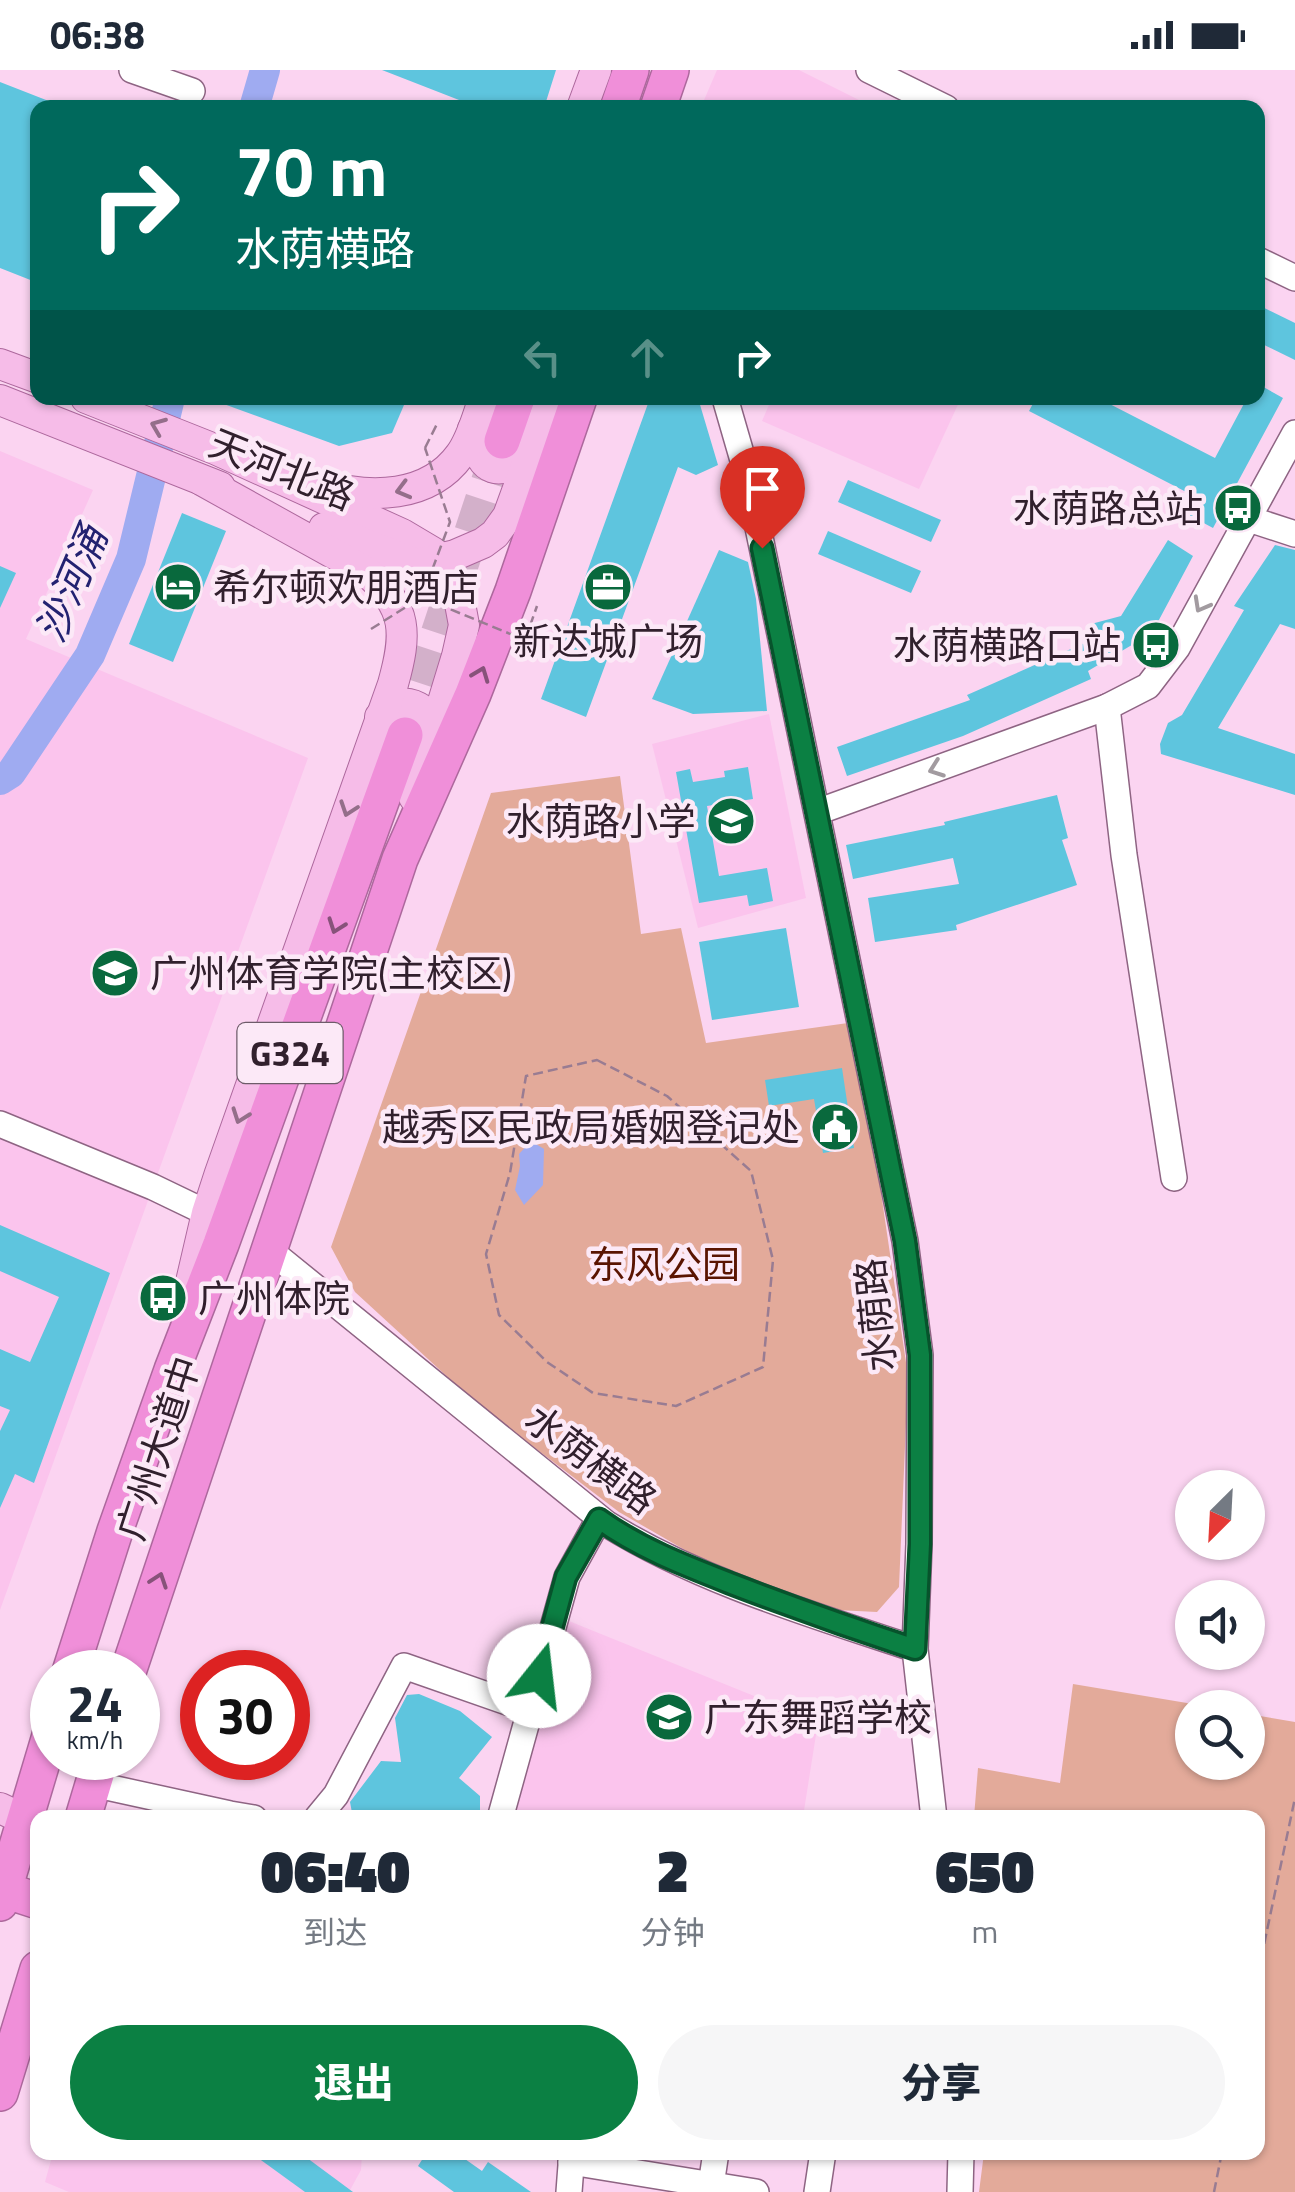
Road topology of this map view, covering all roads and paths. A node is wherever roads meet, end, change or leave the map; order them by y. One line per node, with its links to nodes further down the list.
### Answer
1 (132, 70): 6 (street)
2 (596, 70): 7 (main road)
3 (631, 70): 8 (highway)
4 (671, 70): 9 (highway)
5 (869, 70): 10 (street)
6 (192, 90)
7 (585, 100)
8 (621, 100)
9 (661, 100)
10 (930, 100)
11 (1265, 263): 12 (street)
12 (1295, 278)
13 (0, 364): 14 (main road)
14 (30, 375)
15 (0, 400): 26 (main road, 天河北路)
16 (109, 405): 25 (main road, 天河北路, one-way to 16)
17 (487, 405): 24 (main road)
18 (515, 405): 24 (highway)
19 (543, 405): 24 (main road)
20 (578, 405): 36 (highway, G324, one-way to 20)
21 (727, 405): 35 (street, 水荫路)
22 (437, 424): 30 (path, bridge)
23 (1295, 433): 27 (street)
24 (503, 440): 25 (main road, one-way to 25); 29 (main road)
25 (217, 450): 29 (main road, 天河北路)
26 (203, 481): 29 (main road, 天河北路); 34 (main road)
27 (1249, 519): 28 (street); 33 (street, one-way to 33)
28 (1295, 534)
29 (432, 559): 34 (main road)
30 (422, 597): 31 (path, bridge); 32 (path, bridge)
31 (537, 606)
32 (371, 629)
33 (1107, 707): 35 (street, one-way to 35); 38 (street)
34 (405, 730): 36 (main road); 39 (main road, one-way to 39); 41 (highway, G324, one-way to 41)
35 (817, 812): 44 (street, 水荫路)
36 (400, 859): 40 (highway, G324)
37 (0, 1124): 39 (street)
38 (1174, 1178)
39 (208, 1213): 41 (main road)
40 (268, 1249): 43 (street, 水荫横路); 46 (highway, 广州大道中 / G324, one-way to 40)
41 (172, 1370): 45 (highway, 广州大道中 / G324)
42 (593, 1393): 42 (path)
43 (599, 1519): 44 (street, 水荫横路); 47 (street)
44 (915, 1649): 57 (street, 水荫路)
45 (77, 1650)
46 (135, 1650)
47 (530, 1710): 55 (street); 56 (street)
48 (37, 1780): 49 (highway)
49 (36, 1783): 50 (highway); 58 (highway)
50 (92, 1790): 52 (street)
51 (1295, 1798): 60 (path)
52 (168, 1799): 53 (street); 54 (street)
53 (181, 1810)
54 (213, 1810)
55 (324, 1810)
56 (502, 1810)
57 (933, 1810)
58 (20, 1825): 59 (highway)
59 (14, 1898)
60 (1265, 1939)
61 (30, 1995): 62 (highway)
62 (0, 2093)
63 (572, 2160): 70 (street)
64 (585, 2160): 69 (street)
65 (715, 2160): 69 (street)
66 (822, 2160): 72 (street)
67 (961, 2160): 73 (street)
68 (1220, 2160): 74 (path)
69 (710, 2188): 71 (street)
70 (569, 2192)
71 (756, 2192)
72 (817, 2192)
73 (960, 2192)
74 (1214, 2192)

